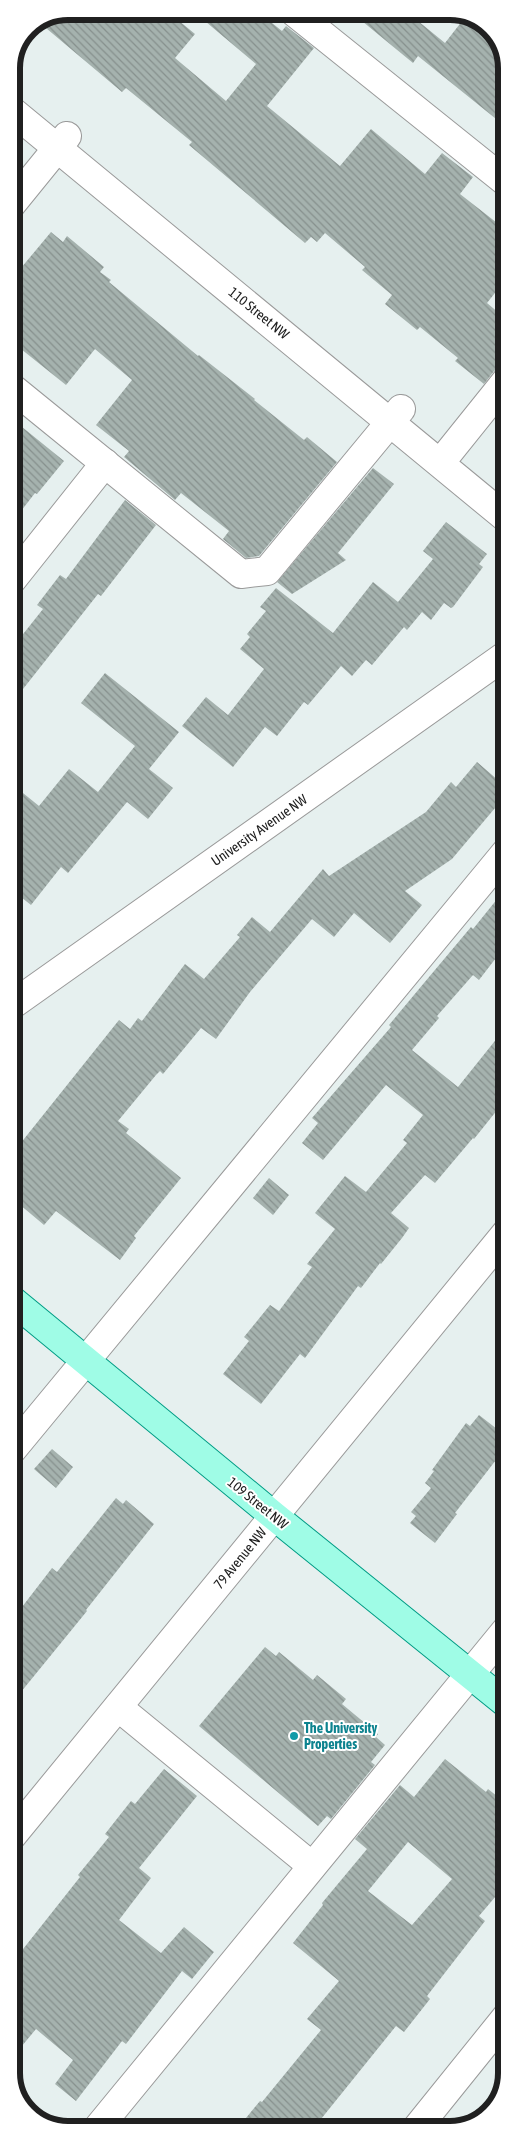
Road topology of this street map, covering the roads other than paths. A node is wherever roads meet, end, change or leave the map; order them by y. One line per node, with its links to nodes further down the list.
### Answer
1 (304, 20): 4 (street)
2 (20, 116): 3 (street, 110 Street NW)
3 (62, 142): 5 (street); 8 (street, 110 Street NW)
4 (498, 176)
5 (20, 194)
6 (498, 391): 9 (street)
7 (20, 394): 10 (street)
8 (396, 415): 9 (street, 110 Street NW); 10 (street)
9 (441, 462): 11 (street, 110 Street NW)
10 (105, 463): 12 (street)
11 (498, 511)
12 (20, 570)
13 (498, 661): 15 (street, University Avenue NW)
14 (498, 862): 18 (street)
15 (20, 999)
16 (498, 1243): 20 (street, 79 Avenue NW)
17 (20, 1306): 18 (main road, 109 Street NW)
18 (86, 1360): 19 (street); 20 (main road, 109 Street NW)
19 (20, 1440)
20 (274, 1516): 22 (main road, 109 Street NW); 24 (street, 79 Avenue NW)
21 (498, 1639): 22 (street)
22 (469, 1674): 23 (main road, 109 Street NW); 26 (street)
23 (498, 1698)
24 (118, 1707): 25 (street, 79 Avenue NW); 26 (street)
25 (20, 1826)
26 (312, 1866): 28 (street)
27 (498, 2027): 29 (street)
28 (104, 2121)
29 (422, 2121)

